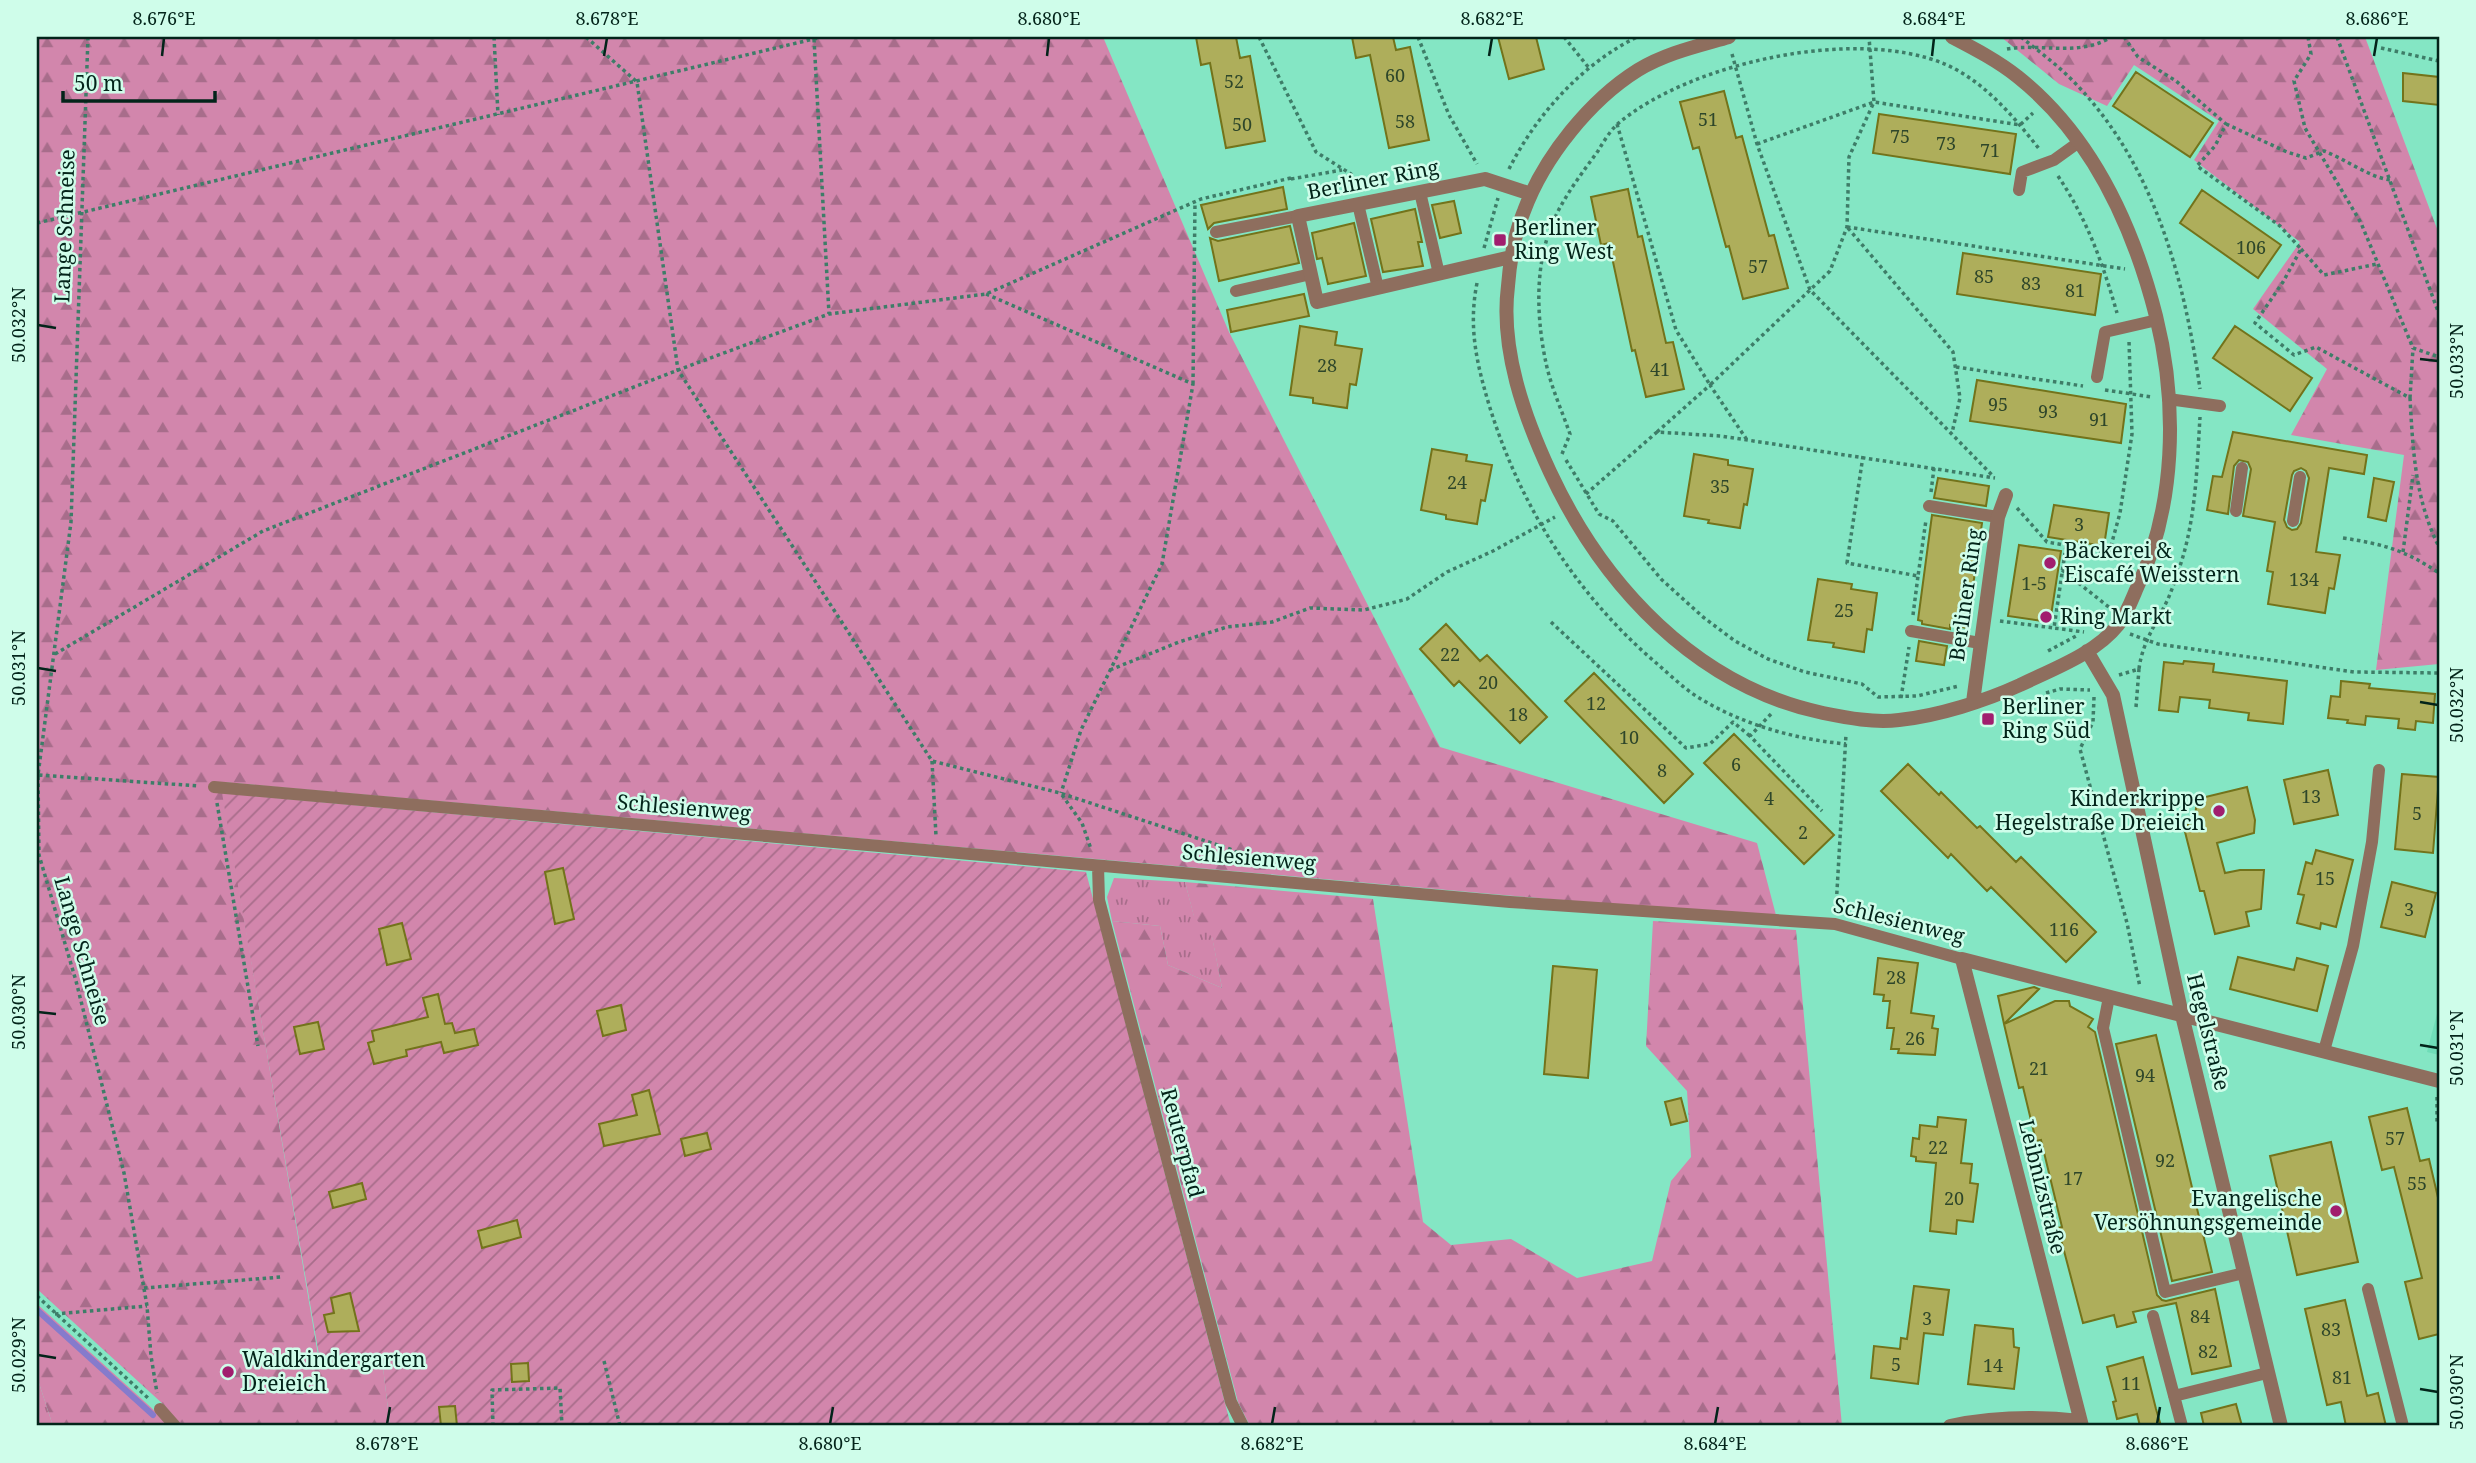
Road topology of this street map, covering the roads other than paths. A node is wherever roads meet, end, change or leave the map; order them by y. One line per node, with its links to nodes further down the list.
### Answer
1 (1728, 37): 6 (street)
2 (1952, 37): 3 (street)
3 (2079, 142): 4 (lane); 15 (street)
4 (2019, 190)
5 (1420, 192): 6 (street, Berliner Ring); 7 (street, Berliner Ring); 12 (lane)
6 (1531, 194): 10 (street)
7 (1358, 204): 8 (street, Berliner Ring); 13 (lane)
8 (1298, 216): 9 (lane); 11 (street, Berliner Ring)
9 (1216, 232)
10 (1511, 257): 12 (street, Berliner Ring); 29 (street)
11 (1311, 274): 13 (street, Berliner Ring); 14 (lane)
12 (1439, 274): 13 (street, Berliner Ring)
13 (1378, 288)
14 (1236, 291)
15 (2157, 320): 16 (lane); 17 (street)
16 (2097, 377)
17 (2168, 399): 18 (lane); 28 (street)
18 (2220, 406)
19 (2242, 468): 23 (lane)
20 (2300, 477): 25 (lane)
21 (2006, 495): 24 (street, Berliner Ring)
22 (1928, 506): 24 (lane)
23 (2236, 511)
24 (1997, 517): 27 (street, Berliner Ring)
25 (2293, 521)
26 (1911, 631): 27 (lane)
27 (1980, 642): 29 (street, Berliner Ring)
28 (2087, 651): 29 (street); 35 (street, Hegelstraße)
29 (1973, 702)
30 (2379, 770): 36 (lane)
31 (215, 787): 32 (lane, Schlesienweg)
32 (1097, 866): 33 (lane, Schlesienweg); 47 (lane, Reuterpfad)
33 (1962, 959): 34 (street, Schlesienweg); 44 (street, Leibnizstraße)
34 (2109, 998): 35 (street, Schlesienweg); 38 (lane)
35 (2182, 1015): 36 (street, Schlesienweg); 38 (street, Hegelstraße)
36 (2324, 1051): 37 (street, Schlesienweg)
37 (2439, 1081)
38 (2244, 1273): 41 (street, Hegelstraße)
39 (2368, 1289): 51 (lane)
40 (2153, 1316): 42 (lane)
41 (2267, 1373): 42 (lane); 50 (street, Hegelstraße)
42 (2174, 1396): 49 (lane)
43 (160, 1409): 46 (lane)
44 (2081, 1423): 45 (street)
45 (1971, 1424): 48 (street)
46 (175, 1426)
47 (1243, 1426)
48 (1950, 1426)
49 (2182, 1426)
50 (2281, 1426)
51 (2403, 1426)

